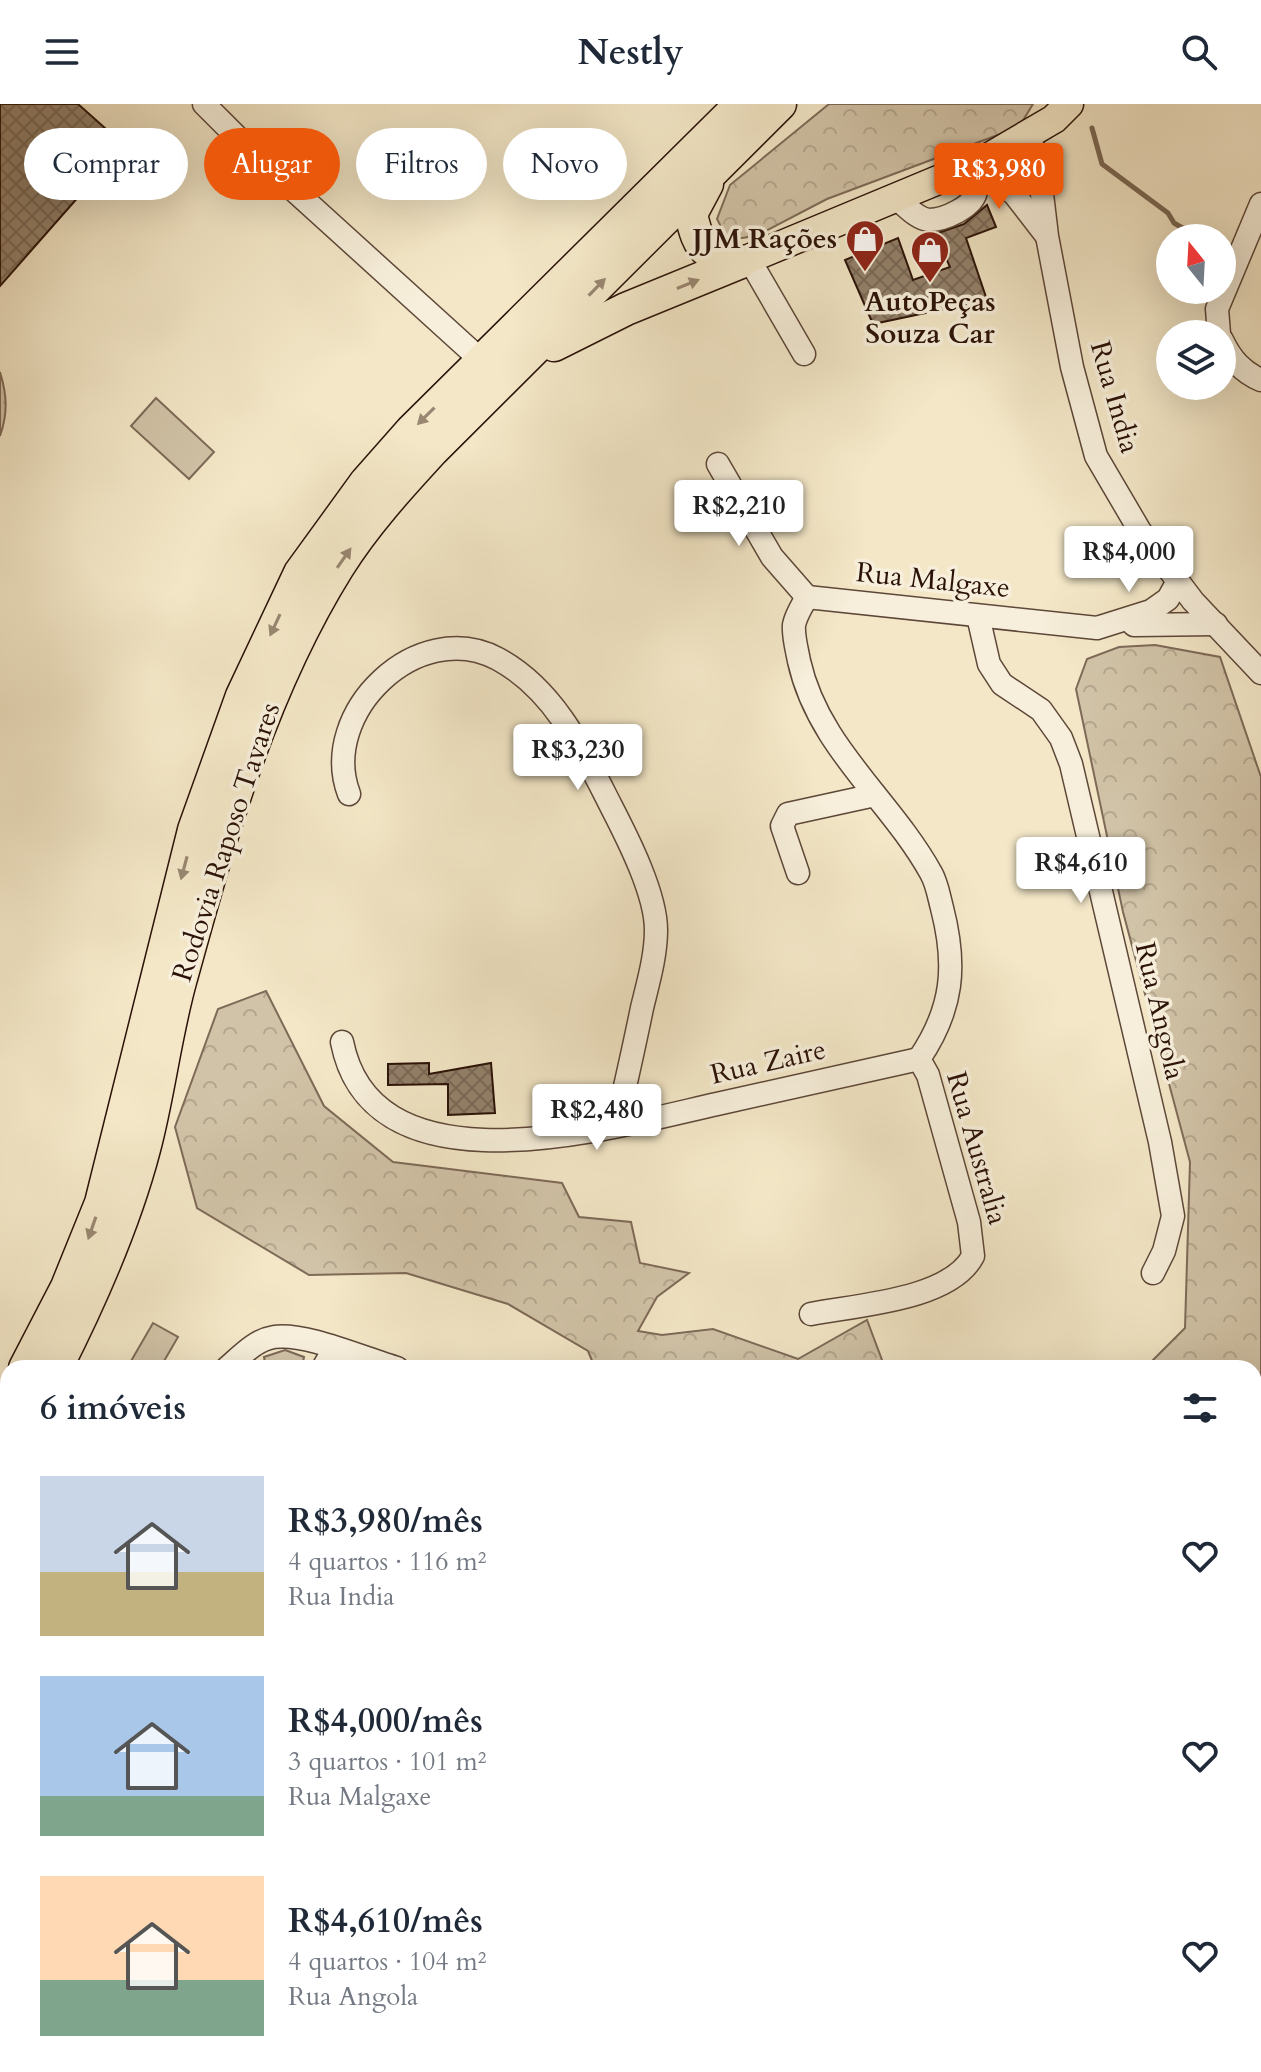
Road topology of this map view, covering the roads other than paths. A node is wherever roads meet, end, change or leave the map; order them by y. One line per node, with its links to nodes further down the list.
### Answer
1 (204, 104): 14 (street)
2 (741, 104): 14 (highway, Rodovia Raposo Tavares)
3 (780, 104): 8 (highway, Rodovia Raposo Tavares)
4 (1050, 104): 6 (main road)
5 (1069, 104): 6 (main road)
6 (1032, 132): 7 (main road); 10 (street, Rua India)
7 (976, 164): 10 (street, Rua India); 11 (main road)
8 (716, 167): 11 (highway); 17 (highway, Rodovia Raposo Tavares, one-way to 8)
9 (1261, 204): 12 (street)
10 (1047, 236): 19 (street, Rua India)
11 (745, 261): 13 (street); 17 (highway, one-way to 11)
12 (1218, 320)
13 (804, 354)
14 (482, 361): 29 (highway, Rodovia Raposo Tavares, one-way to 29)
15 (1236, 362): 16 (street)
16 (1261, 380)
17 (476, 406): 29 (highway, Rodovia Raposo Tavares, one-way to 17)
18 (718, 464): 20 (street)
19 (1178, 581): 22 (street, Rua India); 23 (street, Rua Malgaxe)
20 (807, 597): 21 (street, Rua Malgaxe); 27 (street, Rua Australia)
21 (978, 616): 23 (street, Rua Malgaxe); 34 (street, Rua Angola)
22 (1216, 624): 23 (street); 24 (street, Rua India)
23 (1097, 628)
24 (1258, 670): 25 (street)
25 (1261, 690)
26 (349, 794): 32 (street)
27 (875, 795): 28 (street); 31 (street, Rua Australia)
28 (798, 873)
29 (186, 914): 33 (highway, Rodovia Raposo Tavares); 37 (highway, Rodovia Raposo Tavares, one-way to 37)
30 (342, 1042): 32 (street, Rua Zaire)
31 (919, 1059): 32 (street, Rua Zaire); 35 (street, Rua Australia)
32 (616, 1126)
33 (113, 1241): 38 (highway, Rodovia Raposo Tavares); 39 (highway)
34 (1153, 1273)
35 (811, 1314)
36 (328, 1359): 40 (street)
37 (29, 1360)
38 (60, 1360)
39 (77, 1360)
40 (237, 1360)

